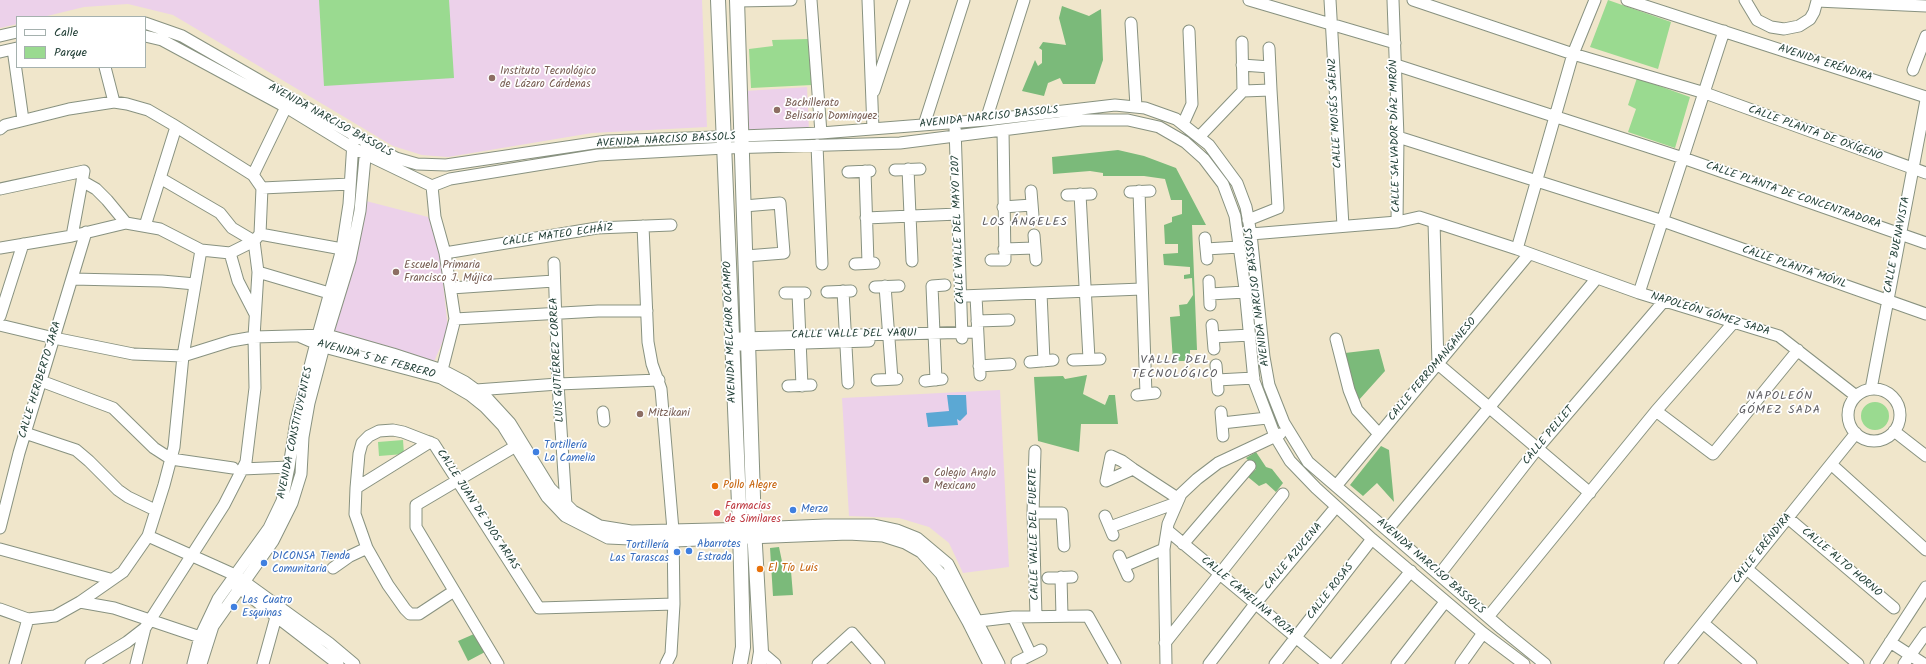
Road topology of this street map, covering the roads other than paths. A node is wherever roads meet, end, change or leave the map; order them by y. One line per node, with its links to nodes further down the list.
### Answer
1 (718, 0): 69 (main road, AVENIDA MELCHOR OCAMPO)
2 (791, 0): 16 (street)
3 (811, 0): 62 (street)
4 (868, 0): 45 (street)
5 (904, 0): 45 (street)
6 (964, 0): 58 (street)
7 (1024, 0): 54 (street)
8 (1249, 0): 17 (street)
9 (1330, 0): 23 (street, CALLE MOISÉS SÁENZ)
10 (1393, 0): 31 (street, CALLE SALVADOR DÍAZ MIRÓN)
11 (1413, 0): 35 (street, CALLE PLANTA DE OXÍGENO)
12 (1595, 0): 35 (street)
13 (1627, 0): 25 (street, AVENIDA ERÉNDIRA)
14 (1744, 0): 18 (street)
15 (1830, 0): 18 (street); 19 (street)
16 (737, 1): 68 (main road, AVENIDA MELCHOR OCAMPO)
17 (1262, 1): 23 (street)
18 (1817, 1)
19 (1860, 1): 20 (street)
20 (1926, 6)
21 (146, 23): 63 (street, AVENIDA NARCISO BASSOLS)
22 (1131, 23): 50 (street)
23 (1331, 23): 31 (street); 106 (street, CALLE MOISÉS SÁENZ)
24 (1189, 31): 57 (street)
25 (1724, 31): 44 (street); 46 (street, AVENIDA ERÉNDIRA)
26 (16, 32): 27 (street)
27 (0, 36)
28 (146, 36): 49 (street, AVENIDA NARCISO BASSOLS)
29 (1926, 36): 41 (street)
30 (1242, 42): 36 (street)
31 (1395, 43): 37 (street, CALLE SALVADOR DÍAZ MIRÓN)
32 (15, 48): 34 (street)
33 (1269, 48): 38 (street)
34 (0, 52)
35 (1573, 54): 44 (street, CALLE PLANTA DE OXÍGENO); 51 (street)
36 (1242, 65): 38 (street); 43 (street)
37 (1396, 65): 51 (street, CALLE PLANTA DE CONCENTRADORA); 66 (street, CALLE SALVADOR DÍAZ MIRÓN)
38 (1270, 67): 42 (street)
39 (17, 68): 53 (street)
40 (105, 68): 48 (street)
41 (1913, 70)
42 (1271, 90): 43 (street); 98 (street)
43 (1243, 92): 65 (street)
44 (1705, 93): 73 (street); 77 (street, CALLE PLANTA DE OXÍGENO)
45 (872, 97): 60 (street)
46 (1926, 97)
47 (1926, 100): 77 (street, CALLE BUENAVISTA)
48 (114, 102): 53 (street); 59 (street)
49 (286, 107): 71 (street, AVENIDA NARCISO BASSOLS); 81 (street)
50 (1136, 107): 52 (street, AVENIDA NARCISO BASSOLS); 57 (street, AVENIDA NARCISO BASSOLS)
51 (1555, 116): 73 (street, CALLE PLANTA DE CONCENTRADORA); 85 (street)
52 (1039, 119): 54 (street, AVENIDA NARCISO BASSOLS); 61 (street, AVENIDA NARCISO BASSOLS); 115 (street, AVENIDA NARCISO BASSOLS)
53 (23, 120): 56 (street)
54 (986, 120): 55 (street, AVENIDA NARCISO BASSOLS)
55 (955, 123): 58 (street, AVENIDA NARCISO BASSOLS); 64 (street, CALLE VALLE DEL MAYO 1207)
56 (2, 124)
57 (1183, 124): 65 (street, AVENIDA NARCISO BASSOLS)
58 (924, 125): 60 (street, AVENIDA NARCISO BASSOLS)
59 (176, 127): 81 (street); 84 (street)
60 (873, 128): 62 (street, AVENIDA NARCISO BASSOLS)
61 (1003, 130): 64 (street, AVENIDA NARCISO BASSOLS); 94 (street)
62 (821, 133): 68 (street, AVENIDA NARCISO BASSOLS)
63 (354, 135): 67 (street, AVENIDA NARCISO BASSOLS); 71 (street, AVENIDA CONSTITUYENTES)
64 (955, 136): 70 (street, AVENIDA NARCISO BASSOLS); 95 (street, CALLE VALLE DEL MAYO 1207)
65 (1199, 137): 98 (street, AVENIDA NARCISO BASSOLS)
66 (1398, 137): 85 (street, CALLE PLANTA MÓVIL); 100 (street, CALLE SALVADOR DÍAZ MIRÓN)
67 (367, 141): 72 (street, AVENIDA CONSTITUYENTES); 74 (street, AVENIDA NARCISO BASSOLS)
68 (742, 142): 69 (street, AVENIDA NARCISO BASSOLS); 70 (street, AVENIDA NARCISO BASSOLS); 93 (main road, AVENIDA MELCHOR OCAMPO)
69 (724, 143): 74 (street, AVENIDA NARCISO BASSOLS); 83 (street, AVENIDA NARCISO BASSOLS); 179 (main road, AVENIDA MELCHOR OCAMPO)
70 (817, 145): 131 (street)
71 (353, 148): 72 (street, AVENIDA NARCISO BASSOLS); 86 (street, AVENIDA CONSTITUYENTES)
72 (365, 153): 87 (street, AVENIDA NARCISO BASSOLS); 176 (street, AVENIDA CONSTITUYENTES)
73 (1683, 158): 99 (street); 109 (street, CALLE PLANTA DE CONCENTRADORA)
74 (470, 162): 83 (street)
75 (908, 169): 76 (street); 78 (street); 96 (street)
76 (920, 169)
77 (1912, 169): 80 (street, CALLE PLANTA DE OXÍGENO); 109 (street, CALLE BUENAVISTA)
78 (895, 170)
79 (848, 172): 97 (street)
80 (1926, 173)
81 (253, 175): 88 (street)
82 (83, 176): 89 (street); 102 (street); 111 (street)
83 (472, 176): 87 (street, AVENIDA NARCISO BASSOLS)
84 (160, 178): 104 (street); 112 (street)
85 (1537, 181): 99 (street, CALLE PLANTA MÓVIL); 121 (street)
86 (350, 184): 88 (street); 118 (street, AVENIDA CONSTITUYENTES)
87 (432, 186): 123 (street)
88 (262, 188): 112 (street)
89 (0, 189)
90 (1031, 191): 94 (street)
91 (1140, 191): 142 (street)
92 (1067, 195): 143 (street)
93 (744, 206): 126 (main road, AVENIDA MELCHOR OCAMPO); 126 (street)
94 (1003, 206): 119 (street)
95 (958, 214): 96 (street); 151 (street, CALLE VALLE DEL MAYO 1207)
96 (910, 216): 97 (street); 129 (street)
97 (866, 218): 132 (street)
98 (1248, 220): 108 (street, AVENIDA NARCISO BASSOLS)
99 (1663, 221): 148 (street); 154 (street, CALLE PLANTA MÓVIL)
100 (1397, 222): 101 (street, NAPOLEÓN GÓMEZ SADA); 106 (street, CALLE SALVADOR DÍAZ MIRÓN)
101 (1434, 222): 121 (street, NAPOLEÓN GÓMEZ SADA); 188 (street)
102 (126, 224): 104 (street); 107 (street)
103 (671, 225): 105 (street, CALLE MATEO ECHÁIZ)
104 (145, 226): 122 (street)
105 (644, 226): 123 (street, CALLE MATEO ECHÁIZ); 156 (street)
106 (1343, 226): 108 (street, CALLE SALVADOR DÍAZ MIRÓN)
107 (86, 232): 111 (street); 135 (street, CALLE HERIBERTO JARA)
108 (1251, 234): 206 (street, AVENIDA NARCISO BASSOLS)
109 (1900, 234): 113 (street, CALLE PLANTA DE CONCENTRADORA); 154 (street, CALLE BUENAVISTA)
110 (1034, 235): 117 (street)
111 (72, 236): 114 (street)
112 (257, 237): 118 (street); 124 (street); 133 (street)
113 (1926, 243)
114 (23, 244): 116 (street); 160 (street)
115 (1239, 247): 120 (street); 145 (street, AVENIDA NARCISO BASSOLS)
116 (0, 248)
117 (1035, 248): 119 (street); 128 (street)
118 (342, 249): 149 (street, AVENIDA CONSTITUYENTES)
119 (1004, 249): 127 (street)
120 (1206, 249)
121 (1517, 249): 125 (street, NAPOLEÓN GÓMEZ SADA)
122 (201, 250): 124 (street); 138 (street)
123 (445, 253): 141 (street)
124 (230, 254): 158 (street)
125 (1529, 254): 134 (street, NAPOLEÓN GÓMEZ SADA); 188 (street, CALLE FERROMANGANESO)
126 (746, 256): 178 (main road, AVENIDA MELCHOR OCAMPO)
127 (991, 260)
128 (1036, 260)
129 (913, 261)
130 (554, 263): 136 (street, LUIS GUTIÉRREZ CORREA)
131 (822, 264)
132 (855, 264)
133 (258, 272): 149 (street); 158 (street)
134 (1597, 278): 148 (street, NAPOLEÓN GÓMEZ SADA); 203 (street)
135 (72, 279): 138 (street); 173 (street, CALLE HERIBERTO JARA)
136 (554, 281): 141 (street); 157 (street, LUIS GUTIÉRREZ CORREA)
137 (1209, 281): 150 (street)
138 (195, 284): 182 (street)
139 (945, 284): 169 (street)
140 (899, 286): 171 (street)
141 (451, 288): 161 (street)
142 (1142, 289): 143 (street); 201 (street)
143 (1084, 291): 147 (street); 183 (street)
144 (827, 292): 174 (street)
145 (1245, 292): 150 (street); 168 (street, AVENIDA NARCISO BASSOLS)
146 (785, 293): 177 (street)
147 (1041, 293): 152 (street); 186 (street)
148 (1639, 293): 153 (street, NAPOLEÓN GÓMEZ SADA)
149 (329, 294): 176 (street, AVENIDA CONSTITUYENTES)
150 (1210, 294): 155 (street)
151 (961, 296): 152 (street); 167 (street, CALLE VALLE DEL MAYO 1207)
152 (976, 296): 166 (street)
153 (1664, 301): 163 (street, NAPOLEÓN GÓMEZ SADA); 215 (street, CALLE PELLET)
154 (1888, 301): 159 (street, CALLE PLANTA MÓVIL); 199 (street, CALLE BUENAVISTA)
155 (1210, 305)
156 (647, 311): 157 (street); 192 (street)
157 (555, 313): 161 (street); 197 (street, LUIS GUTIÉRREZ CORREA)
158 (255, 314): 170 (street)
159 (1926, 314)
160 (0, 316)
161 (455, 319): 190 (street)
162 (1009, 320): 166 (street, CALLE VALLE DEL YAQUI)
163 (1734, 322): 181 (street, NAPOLEÓN GÓMEZ SADA); 204 (street)
164 (0, 325): 173 (street, AVENIDA 5 DE FEBRERO)
165 (1212, 325): 172 (street)
166 (977, 330): 167 (street, CALLE VALLE DEL YAQUI); 187 (street)
167 (962, 335): 169 (street, CALLE VALLE DEL YAQUI)
168 (1250, 335): 172 (street); 191 (street, AVENIDA NARCISO BASSOLS)
169 (933, 336): 171 (street, CALLE VALLE DEL YAQUI); 194 (street)
170 (254, 337): 176 (street, AVENIDA 5 DE FEBRERO); 182 (street, AVENIDA 5 DE FEBRERO); 222 (street)
171 (888, 337): 174 (street, CALLE VALLE DEL YAQUI); 193 (street)
172 (1213, 337): 180 (street)
173 (54, 338): 182 (street, AVENIDA 5 DE FEBRERO); 195 (street, CALLE HERIBERTO JARA)
174 (846, 338): 177 (street, CALLE VALLE DEL YAQUI); 196 (street)
175 (1336, 339): 210 (street)
176 (321, 340): 190 (street, AVENIDA 5 DE FEBRERO); 214 (street, AVENIDA 5 DE FEBRERO); 221 (street, AVENIDA CONSTITUYENTES); 251 (street, AVENIDA CONSTITUYENTES)
177 (800, 340): 178 (street, CALLE VALLE DEL YAQUI); 198 (street)
178 (748, 341): 179 (street, CALLE VALLE DEL YAQUI); 240 (main road, AVENIDA MELCHOR OCAMPO)
179 (731, 342): 241 (main road, AVENIDA MELCHOR OCAMPO)
180 (1214, 349)
181 (1798, 350): 202 (street, NAPOLEÓN GÓMEZ SADA); 204 (street)
182 (183, 356): 218 (street)
183 (1089, 359): 184 (street); 185 (street)
184 (1100, 359)
185 (1073, 360)
186 (1030, 362)
187 (1010, 364)
188 (1438, 364): 203 (street); 210 (street, CALLE FERROMANGANESO)
189 (1216, 365): 191 (street)
190 (442, 370): 200 (street, AVENIDA 5 DE FEBRERO)
191 (1254, 378): 205 (street, AVENIDA NARCISO BASSOLS)
192 (659, 380): 197 (street); 243 (street)
193 (877, 380)
194 (934, 380)
195 (41, 381): 208 (street, CALLE HERIBERTO JARA); 218 (street)
196 (847, 383)
197 (558, 384): 200 (street); 231 (street, LUIS GUTIÉRREZ CORREA)
198 (788, 386)
199 (1871, 389): 202 (street); 207 (street)
200 (476, 390): 214 (street, AVENIDA 5 DE FEBRERO)
201 (1146, 394)
202 (1856, 396): 209 (street)
203 (1488, 408): 215 (street); 239 (street)
204 (1656, 411): 228 (street)
205 (1267, 418): 211 (street); 212 (street, AVENIDA NARCISO BASSOLS)
206 (1288, 431): 212 (street); 226 (street, AVENIDA NARCISO BASSOLS)
207 (1894, 431): 209 (street); 217 (street)
208 (25, 433): 225 (street, CALLE HERIBERTO JARA); 233 (street)
209 (1856, 433): 219 (street, CALLE ERÉNDIRA)
210 (1379, 434): 226 (street, CALLE FERROMANGANESO)
211 (1223, 436)
212 (1275, 436): 230 (street); 232 (street, AVENIDA NARCISO BASSOLS)
213 (430, 442): 224 (street, CALLE JUAN DE DIOS ARIAS); 227 (street); 227 (street, CALLE JUAN DE DIOS ARIAS)
214 (520, 444): 224 (street); 231 (street, AVENIDA 5 DE FEBRERO); 243 (street, AVENIDA 5 DE FEBRERO)
215 (1538, 449): 228 (street); 257 (street, CALLE PELLET)
216 (1035, 451): 234 (street, CALLE VALLE DEL FUERTE)
217 (1926, 456)
218 (171, 460): 222 (street); 233 (street)
219 (1831, 464): 235 (street, CALLE ERÉNDIRA); 250 (street)
220 (1250, 466): 245 (street)
221 (289, 467): 222 (street); 251 (street, AVENIDA CONSTITUYENTES)
222 (238, 469): 252 (street)
223 (1133, 469): 230 (street)
224 (458, 481): 263 (street); 267 (street, CALLE JUAN DE DIOS ARIAS)
225 (5, 484): 237 (street, CALLE HERIBERTO JARA)
226 (1336, 486): 239 (street, AVENIDA NARCISO BASSOLS)
227 (356, 488): 247 (street, CALLE JUAN DE DIOS ARIAS)
228 (1590, 493): 275 (street)
229 (1283, 494): 256 (street)
230 (1178, 501): 236 (street); 238 (street)
231 (566, 505): 243 (street, AVENIDA 5 DE FEBRERO)
232 (1336, 507): 244 (street, AVENIDA NARCISO BASSOLS); 268 (street, CALLE AZUCENA)
233 (156, 510): 242 (street)
234 (1033, 513): 246 (street); 271 (street, CALLE VALLE DEL FUERTE)
235 (1788, 518): 254 (street, CALLE ERÉNDIRA); 269 (street, CALLE ALTO HORNO)
236 (1109, 526)
237 (0, 528)
238 (1167, 530): 245 (street, CALLE CAMELINA ROJA); 249 (street)
239 (1387, 530): 257 (street, AVENIDA NARCISO BASSOLS)
240 (754, 532): 241 (street, AVENIDA 5 DE FEBRERO); 277 (street, AVENIDA 5 DE FEBRERO); 286 (main road, AVENIDA MELCHOR OCAMPO)
241 (740, 533): 243 (street, AVENIDA 5 DE FEBRERO); 299 (main road, AVENIDA MELCHOR OCAMPO)
242 (148, 536): 252 (street); 261 (street)
243 (674, 536): 267 (street)
244 (1372, 539): 255 (street, AVENIDA NARCISO BASSOLS); 283 (street, CALLE ROSAS)
245 (1183, 544): 256 (street, CALLE CAMELINA ROJA)
246 (1064, 546)
247 (367, 548): 253 (street); 263 (street, CALLE JUAN DE DIOS ARIAS)
248 (0, 549): 261 (street)
249 (1164, 549): 258 (street); 285 (street)
250 (1926, 550)
251 (259, 552): 259 (street, AVENIDA CONSTITUYENTES); 262 (street, AVENIDA CONSTITUYENTES)
252 (191, 555): 259 (street); 279 (street)
253 (333, 568)
254 (1747, 569): 278 (street, CALLE ERÉNDIRA); 317 (street)
255 (1411, 571): 266 (street, AVENIDA NARCISO BASSOLS); 310 (street)
256 (1219, 575): 268 (street, CALLE CAMELINA ROJA); 285 (street)
257 (1438, 575): 275 (street, AVENIDA NARCISO BASSOLS)
258 (1128, 576)
259 (232, 578): 262 (street); 282 (street, AVENIDA CONSTITUYENTES)
260 (1048, 578): 272 (street)
261 (110, 579): 265 (street)
262 (242, 585): 273 (street); 293 (street, AVENIDA CONSTITUYENTES); 296 (street)
263 (454, 591): 297 (street)
264 (1924, 593): 284 (street)
265 (80, 602): 276 (street); 279 (street)
266 (1446, 602): 280 (street, AVENIDA NARCISO BASSOLS); 311 (street)
267 (674, 604): 298 (street)
268 (1255, 604): 283 (street, CALLE CAMELINA ROJA); 307 (street, CALLE AZUCENA)
269 (1894, 608)
270 (0, 609): 276 (street)
271 (1036, 616): 272 (street, CALLE VALLE DEL FUERTE); 274 (street, CALLE VALLE DEL FUERTE)
272 (1062, 616): 305 (street, CALLE VALLE DEL FUERTE)
273 (276, 617): 294 (street); 295 (street)
274 (1013, 617): 277 (street, CALLE VALLE DEL FUERTE); 288 (street)
275 (1488, 617): 314 (street, AVENIDA NARCISO BASSOLS)
276 (28, 619): 289 (street)
277 (973, 622): 303 (street, AVENIDA 5 DE FEBRERO); 304 (street, AVENIDA 5 DE FEBRERO)
278 (1704, 623): 315 (street, CALLE ERÉNDIRA); 316 (street)
279 (147, 624): 282 (street); 290 (street); 291 (street)
280 (1483, 633): 312 (street); 313 (street, AVENIDA NARCISO BASSOLS)
281 (1926, 633): 287 (street)
282 (200, 637): 292 (street, AVENIDA CONSTITUYENTES)
283 (1296, 638): 308 (street, CALLE ROSAS); 309 (street, CALLE CAMELINA ROJA)
284 (1890, 642): 287 (street); 318 (street)
285 (1165, 643): 306 (street)
286 (760, 658): 300 (street)
287 (1907, 660): 319 (street)
288 (1017, 662)
289 (15, 664)
290 (91, 664)
291 (136, 664)
292 (193, 664)
293 (201, 664)
294 (263, 664)
295 (338, 664)
296 (354, 664)
297 (498, 664)
298 (666, 664)
299 (740, 664)
300 (775, 664)
301 (818, 664): 302 (street)
302 (879, 664)
303 (989, 664)
304 (999, 664)
305 (1115, 664)
306 (1166, 664)
307 (1209, 664)
308 (1275, 664)
309 (1328, 664)
310 (1334, 664)
311 (1397, 664)
312 (1461, 664)
313 (1522, 664)
314 (1544, 664)
315 (1670, 664)
316 (1751, 664)
317 (1858, 664)
318 (1876, 664)
319 (1924, 664)

